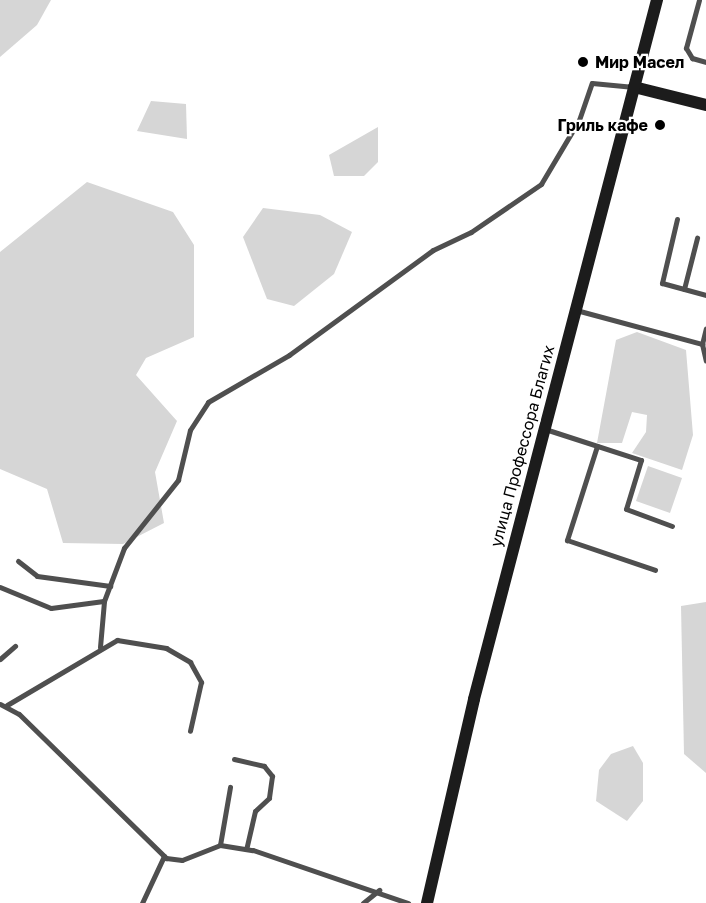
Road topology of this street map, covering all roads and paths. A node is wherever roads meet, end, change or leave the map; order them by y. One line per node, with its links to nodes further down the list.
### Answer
1 (657, 0): 4 (main road, улица Профессора Благих)
2 (699, 0): 3 (lane)
3 (706, 62)
4 (634, 87): 5 (main road); 10 (main road, улица Профессора Благих); 19 (lane)
5 (706, 105)
6 (677, 219): 8 (lane)
7 (697, 238): 8 (lane)
8 (684, 289): 9 (lane)
9 (706, 295)
10 (575, 310): 12 (lane); 14 (main road, улица Профессора Благих)
11 (706, 328): 12 (lane)
12 (702, 344): 13 (lane)
13 (706, 361)
14 (544, 428): 15 (lane); 36 (main road, улица Профессора Благих)
15 (597, 446): 16 (lane); 18 (lane)
16 (672, 526)
17 (18, 561): 19 (lane)
18 (655, 570)
19 (110, 586): 21 (lane)
20 (0, 587): 21 (lane)
21 (104, 601): 23 (lane)
22 (15, 646): 24 (lane)
23 (100, 647): 25 (lane); 26 (lane)
24 (0, 659)
25 (3, 705): 31 (lane)
26 (190, 731)
27 (234, 759): 30 (lane)
28 (230, 787): 29 (lane)
29 (220, 845): 30 (lane); 31 (lane)
30 (246, 849): 32 (lane)
31 (164, 856): 33 (lane)
32 (379, 890): 34 (lane); 35 (lane)
33 (142, 903)
34 (363, 903)
35 (408, 903)
36 (427, 903)

